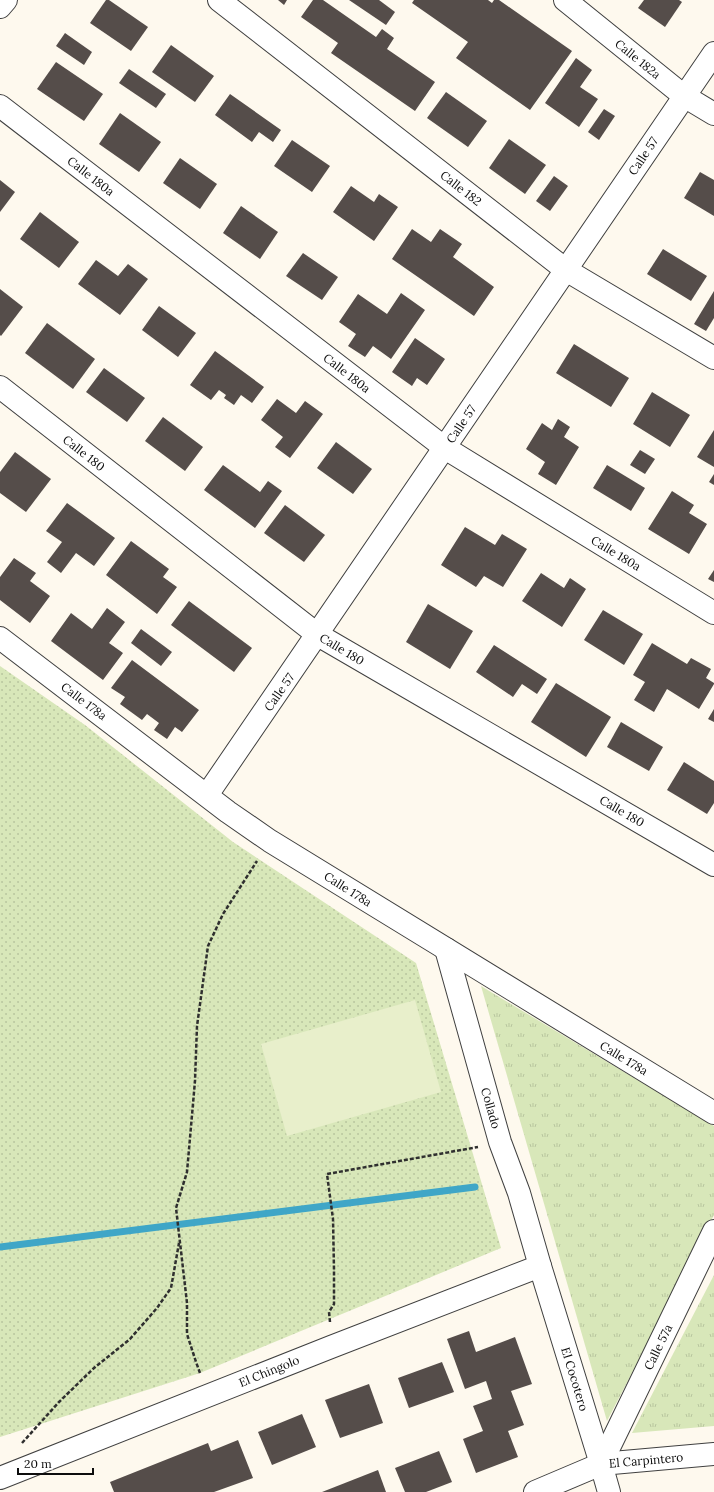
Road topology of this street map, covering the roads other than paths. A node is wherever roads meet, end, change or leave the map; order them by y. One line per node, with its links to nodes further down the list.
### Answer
1 (6, 0): 4 (street)
2 (219, 0): 9 (street, Calle 182)
3 (565, 0): 6 (street, Calle 182a)
4 (0, 7)
5 (714, 53): 6 (street, Calle 57)
6 (684, 96): 8 (street, Calle 182a); 9 (street, Calle 57)
7 (0, 106): 12 (street, Calle 180a)
8 (714, 114)
9 (566, 270): 10 (street, Calle 182); 12 (street, Calle 57)
10 (714, 358)
11 (0, 387): 14 (street, Calle 180)
12 (445, 448): 13 (street, Calle 180a); 14 (street, Calle 57)
13 (714, 613)
14 (318, 635): 16 (street, Calle 57); 17 (street, Calle 180)
15 (0, 638): 16 (street, Calle 178a)
16 (207, 795): 18 (street, Calle 178a)
17 (714, 865)
18 (446, 949): 19 (street, Calle 178a); 21 (street, Collado)
19 (714, 1113)
20 (714, 1231): 23 (street, Calle 57a)
21 (540, 1266): 23 (street, El Cocotero); 24 (street, El Chingolo)
22 (714, 1454): 23 (street, El Carpintero)
23 (601, 1464): 25 (street, El Carpintero); 26 (street, El Cocotero)
24 (1, 1478)
25 (535, 1492)
26 (609, 1492)

